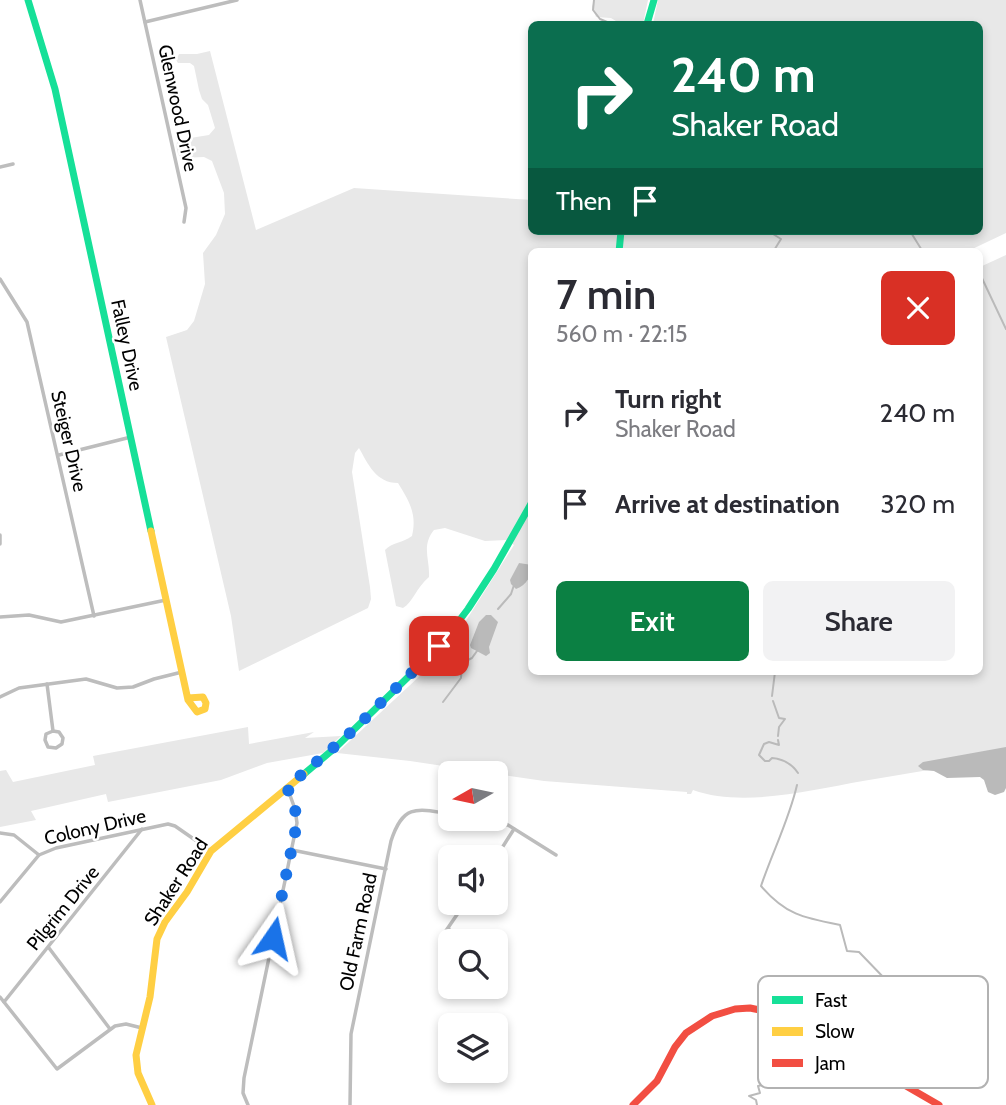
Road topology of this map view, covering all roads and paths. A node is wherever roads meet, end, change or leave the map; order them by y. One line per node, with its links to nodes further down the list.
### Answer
1 (28, 0): 11 (street, Falley Drive)
2 (140, 0): 6 (street, Glenwood Drive)
3 (237, 0): 6 (street)
4 (654, 0): 5 (street)
5 (648, 21)
6 (145, 22): 9 (street, Glenwood Drive)
7 (13, 164): 8 (street)
8 (0, 167)
9 (184, 222)
10 (0, 279): 12 (street, Steiger Drive)
11 (131, 437): 12 (street); 16 (street, Falley Drive)
12 (59, 455): 17 (street, Steiger Drive)
13 (528, 509): 24 (street, Shaker Road)
14 (0, 536): 15 (street)
15 (0, 544)
16 (167, 600): 17 (street); 19 (street, Falley Drive)
17 (94, 616): 18 (street)
18 (0, 617)
19 (183, 672): 20 (street); 22 (street, Falley Drive)
20 (47, 684): 21 (street); 23 (street)
21 (0, 697)
22 (188, 698)
23 (53, 730): 23 (street)
24 (287, 787): 31 (street); 32 (street, Shaker Road)
25 (438, 812): 35 (street, Old Farm Road)
26 (508, 825): 27 (street)
27 (514, 828): 30 (street); 34 (street)
28 (142, 830): 32 (street, Colony Drive); 33 (street, Colony Drive); 39 (street, Pilgrim Drive)
29 (0, 833): 33 (street)
30 (504, 845)
31 (291, 849): 35 (street); 47 (street)
32 (211, 851): 43 (street, Shaker Road)
33 (39, 855): 36 (street, Colony Drive)
34 (556, 855)
35 (386, 869): 48 (street, Old Farm Road)
36 (0, 902)
37 (458, 915): 38 (street)
38 (449, 929)
39 (49, 948): 41 (street, Pilgrim Drive); 44 (street)
40 (0, 997): 41 (street)
41 (4, 1002): 44 (street)
42 (758, 1009): 49 (street)
43 (142, 1028): 44 (street); 46 (street, Shaker Road)
44 (110, 1029)
45 (909, 1088): 50 (street)
46 (152, 1105)
47 (248, 1105)
48 (350, 1105)
49 (633, 1105)
50 (939, 1105)

